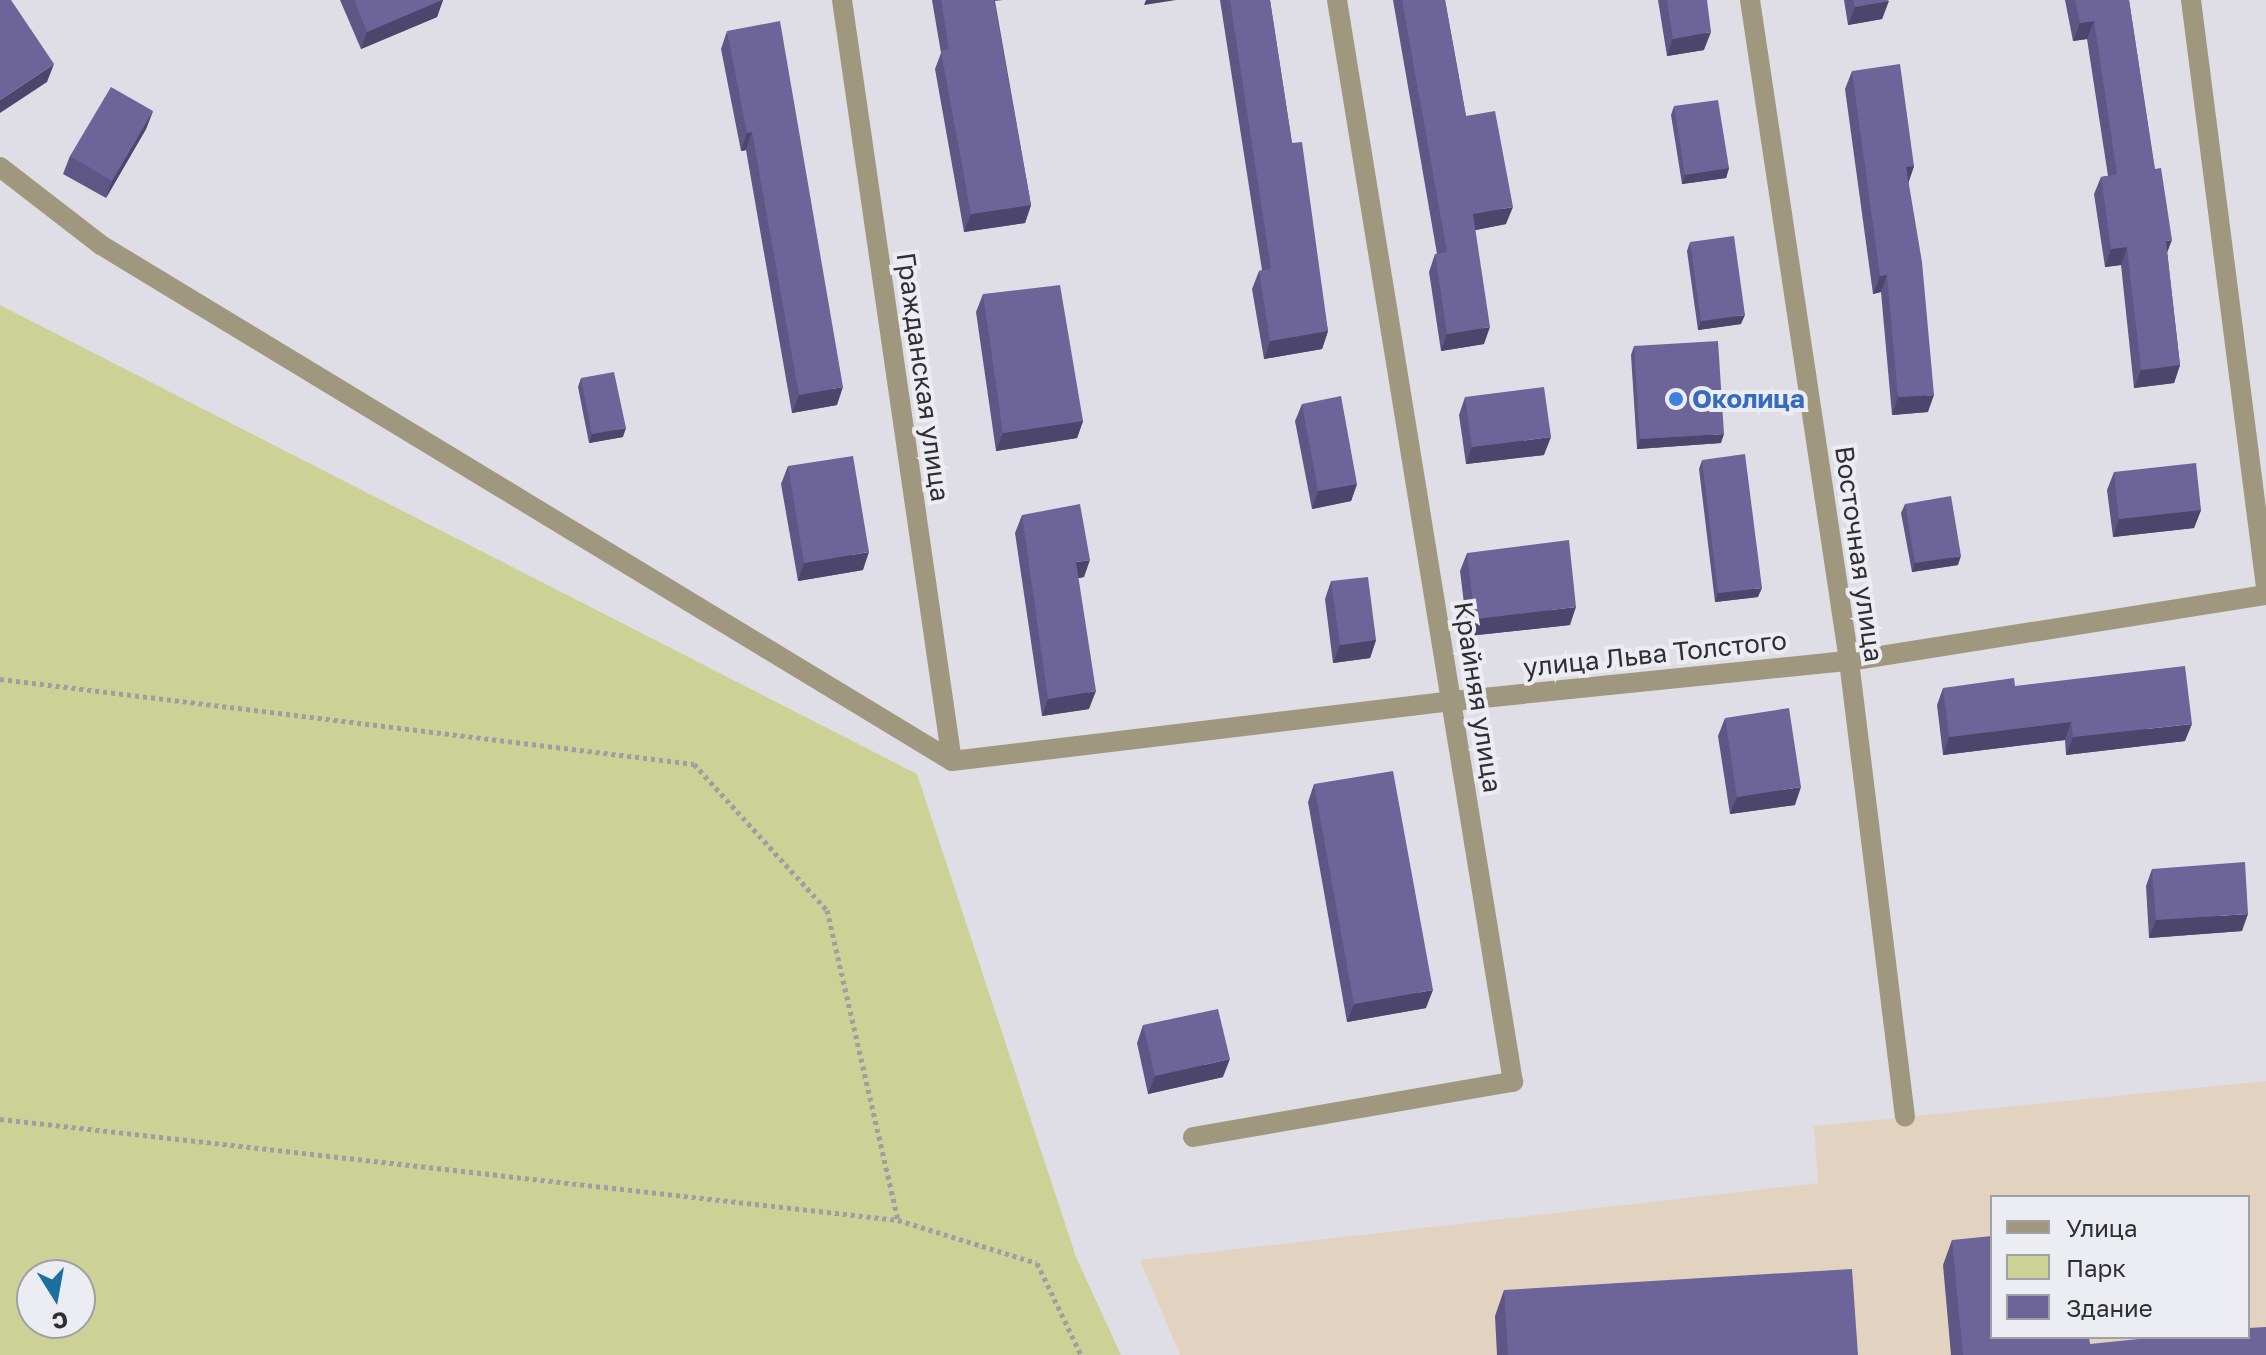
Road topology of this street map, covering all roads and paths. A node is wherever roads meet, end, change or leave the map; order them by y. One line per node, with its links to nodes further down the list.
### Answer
1 (842, 0): 11 (street, Гражданская улица)
2 (1337, 0): 10 (street, Крайняя улица)
3 (1750, 0): 8 (street, Восточная улица)
4 (2191, 0): 6 (street)
5 (0, 167): 11 (street)
6 (2266, 587)
7 (2266, 595): 8 (street, улица Льва Толстого)
8 (1849, 661): 10 (street, улица Льва Толстого); 12 (street, Восточная улица)
9 (0, 679): 15 (path)
10 (1453, 701): 11 (street, улица Льва Толстого); 14 (street, Крайняя улица)
11 (952, 761)
12 (1905, 1117)
13 (0, 1119): 15 (path)
14 (1193, 1137)
15 (898, 1220): 16 (path)
16 (1081, 1355)

